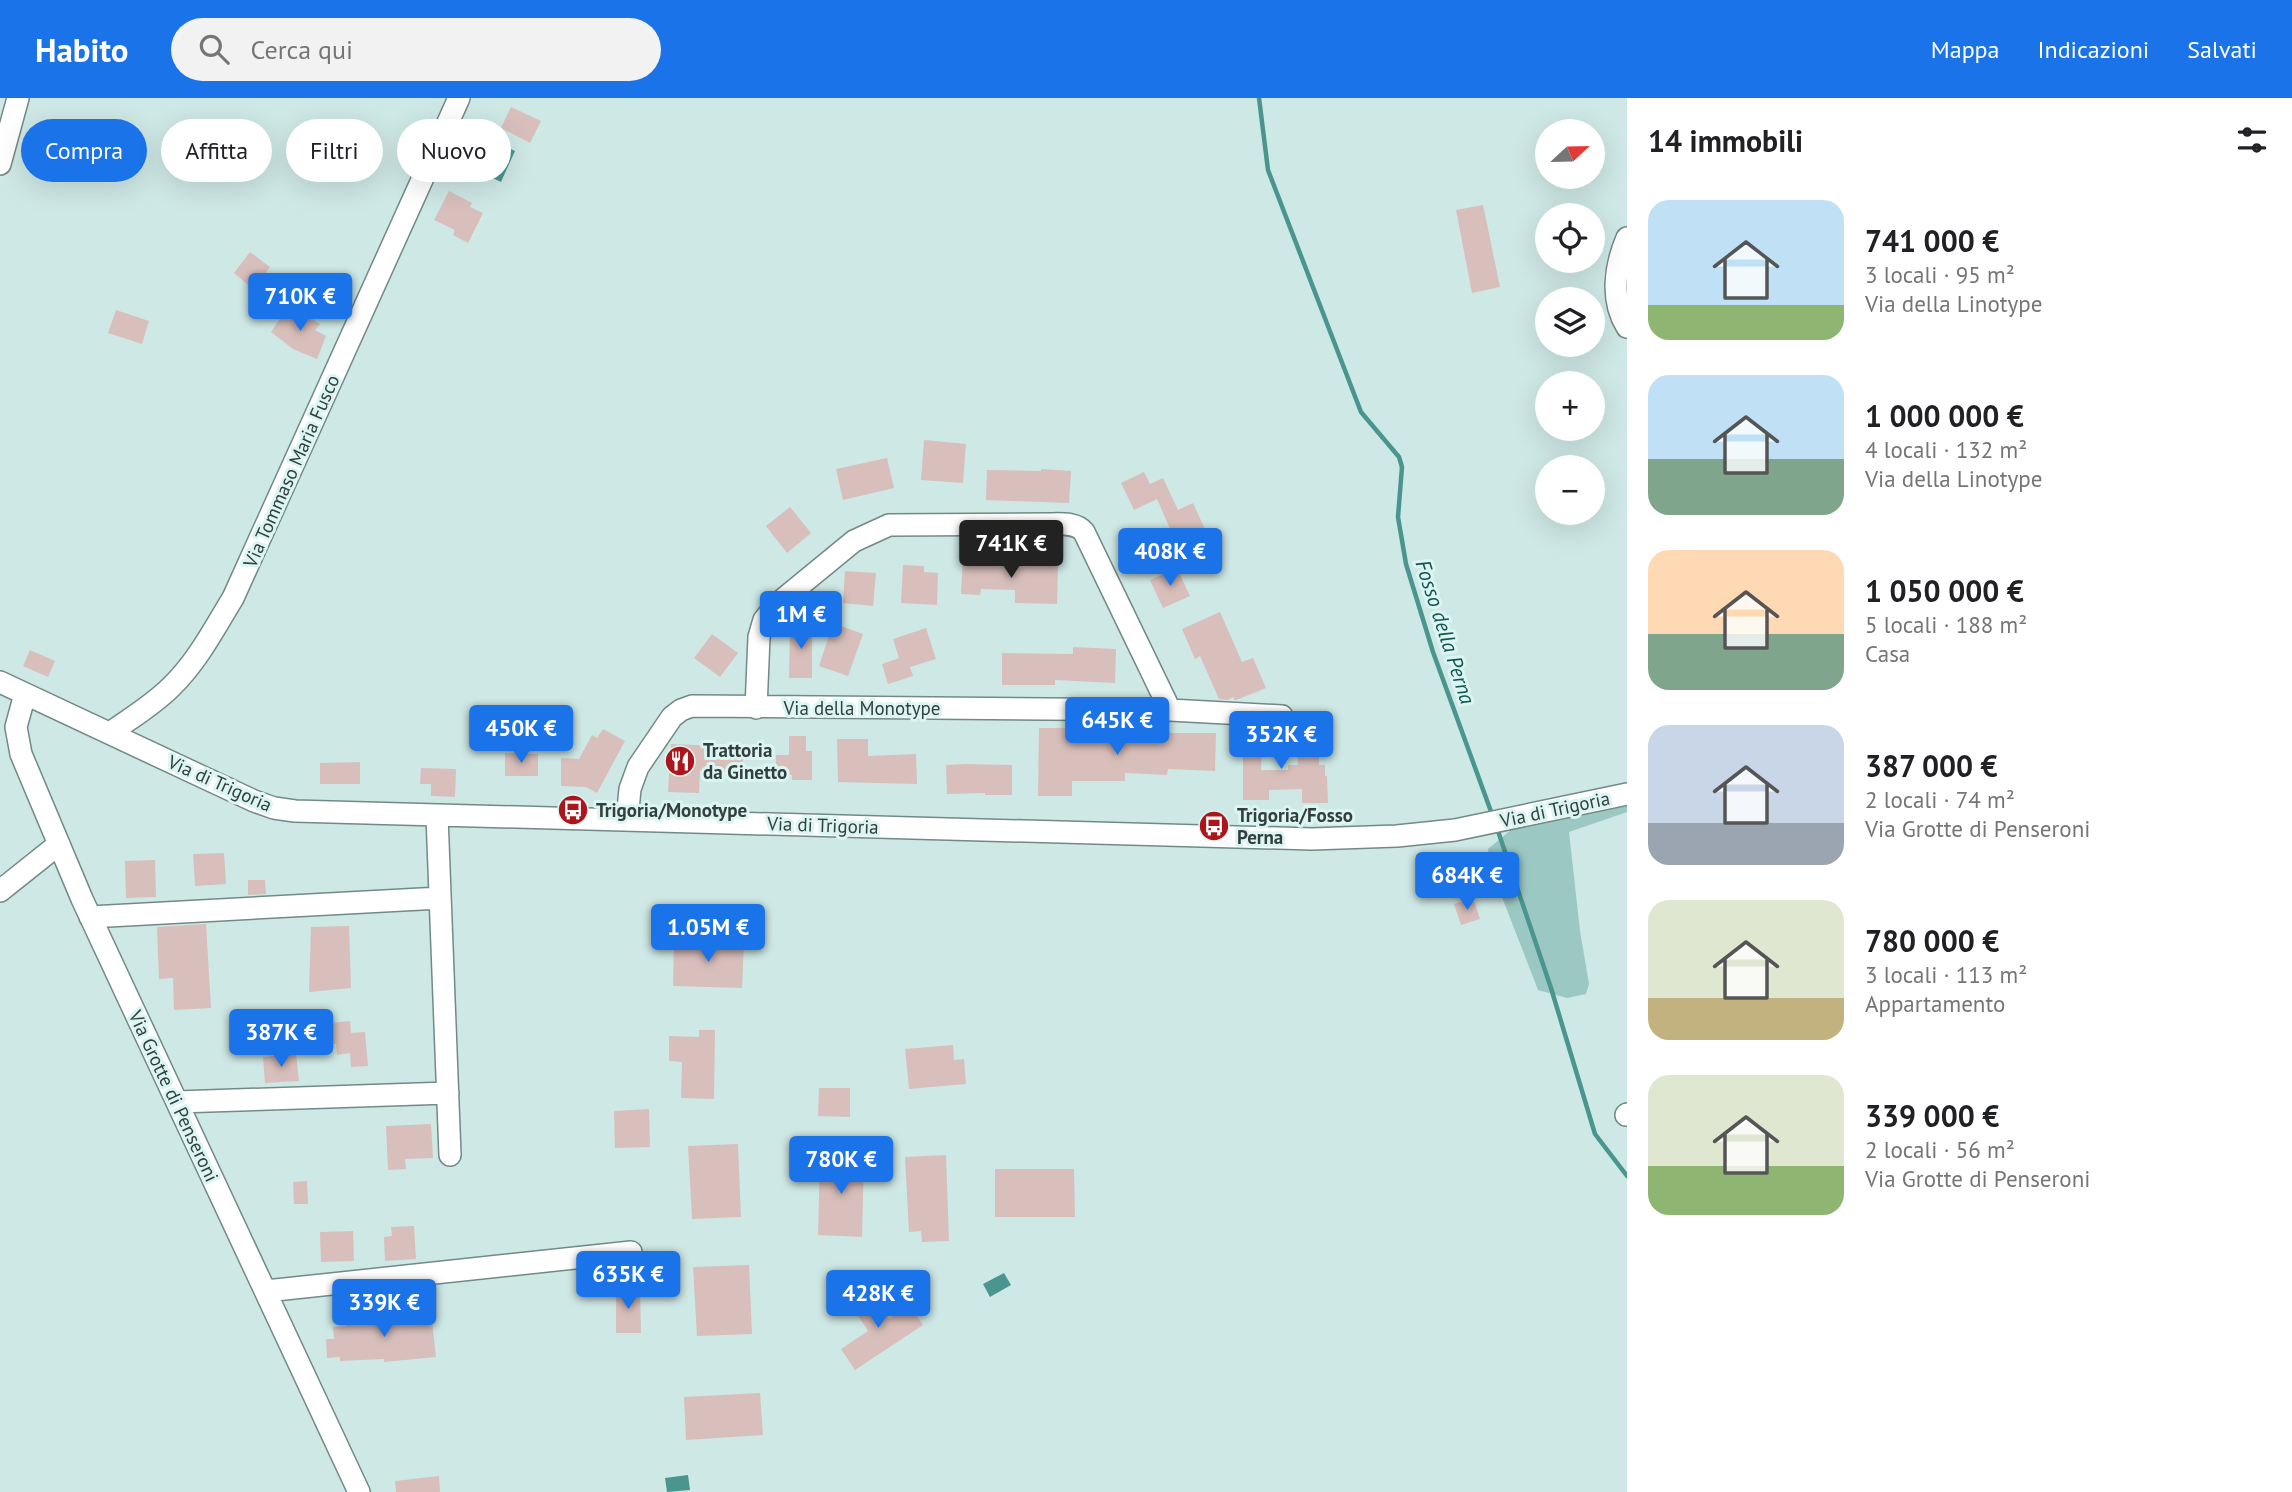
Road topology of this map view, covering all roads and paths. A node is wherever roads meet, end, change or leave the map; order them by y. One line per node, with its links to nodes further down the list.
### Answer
1 (18, 98): 3 (street)
2 (459, 98): 11 (street, Via Tommaso Maria Fusco)
3 (0, 164)
4 (1627, 238): 5 (street)
5 (1627, 327)
6 (0, 682): 7 (street, Via di Trigoria)
7 (25, 695): 11 (street, Via di Trigoria); 15 (street, Via Grotte di Penseroni)
8 (756, 708): 9 (street, Via della Monotype); 9 (street); 14 (street, Via della Monotype)
9 (1170, 710): 10 (street, Via della Monotype)
10 (1282, 716)
11 (110, 733): 13 (street, Via di Trigoria)
12 (1627, 794): 14 (street, Via di Trigoria)
13 (437, 816): 14 (street, Via di Trigoria); 17 (street)
14 (627, 820)
15 (59, 844): 16 (street); 18 (street, Via Grotte di Penseroni)
16 (0, 891)
17 (440, 898): 18 (street); 19 (street)
18 (90, 918): 20 (street, Via Grotte di Penseroni)
19 (448, 1093): 20 (street); 21 (street)
20 (177, 1102): 23 (street, Via Grotte di Penseroni)
21 (450, 1155)
22 (631, 1252): 23 (street)
23 (266, 1291): 24 (street, Via Grotte di Penseroni)
24 (359, 1492)

